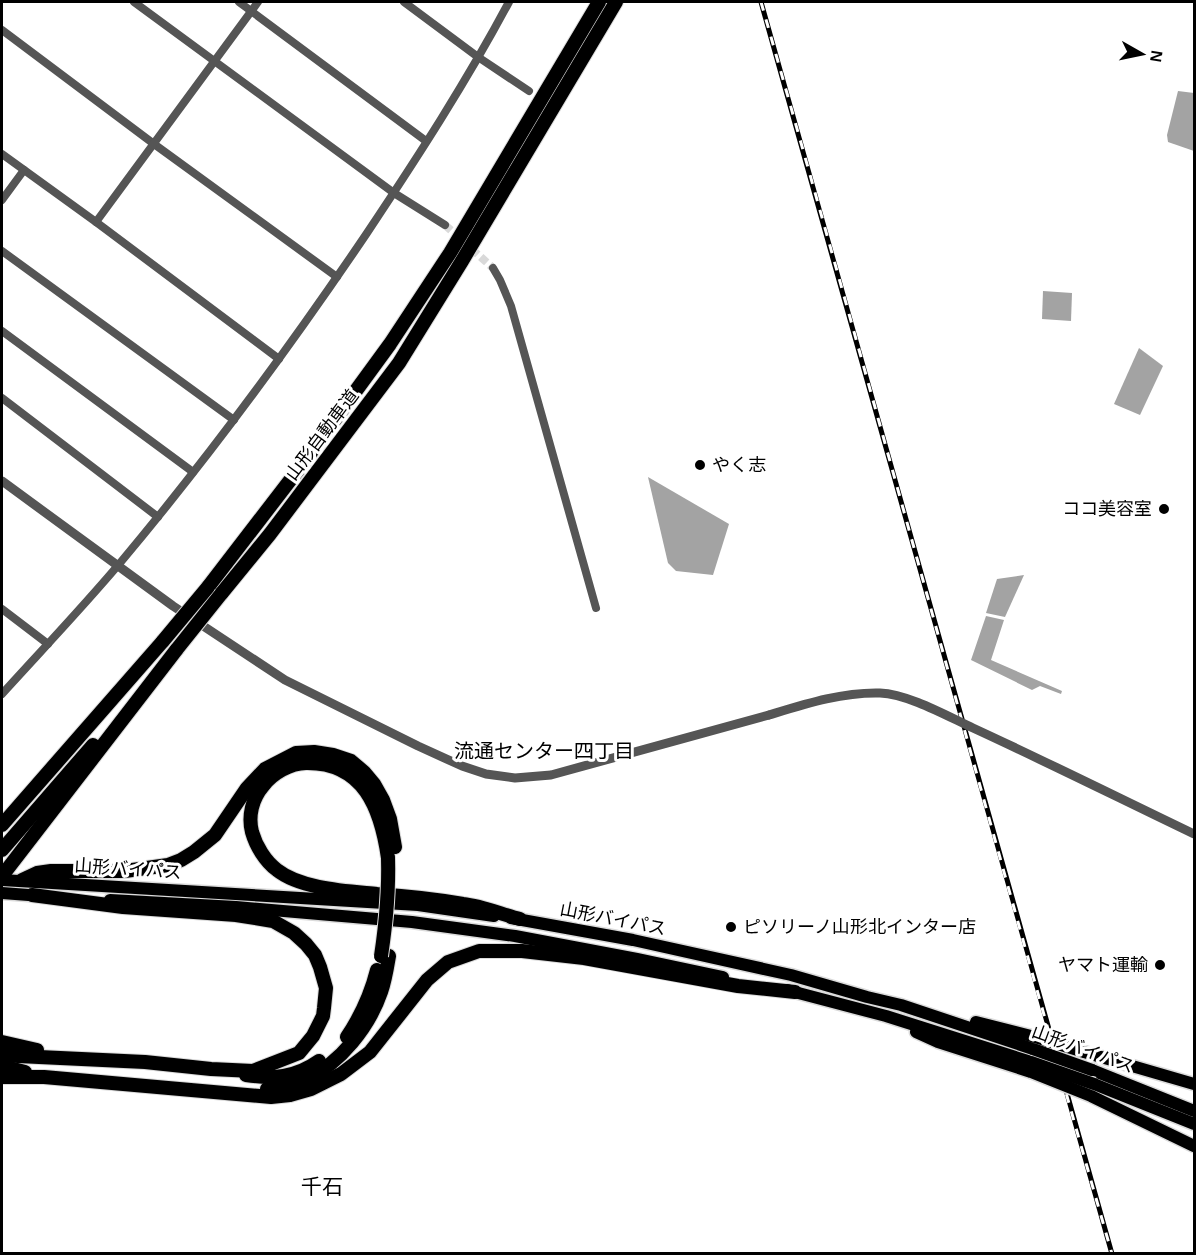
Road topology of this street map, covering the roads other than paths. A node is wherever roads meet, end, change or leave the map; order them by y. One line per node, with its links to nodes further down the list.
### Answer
1 (134, 2): 11 (street)
2 (239, 2): 8 (street)
3 (258, 2): 8 (street)
4 (404, 2): 10 (street)
5 (598, 2): 37 (highway, 山形自動車道, bridge)
6 (616, 2): 35 (highway, 山形自動車道, bridge)
7 (505, 3): 10 (street)
8 (251, 11): 11 (street); 13 (street)
9 (2, 30): 14 (street)
10 (478, 57): 12 (street); 13 (street)
11 (214, 60): 14 (street); 17 (street)
12 (529, 91)
13 (426, 141): 17 (street)
14 (154, 144): 19 (street); 23 (street)
15 (2, 154): 16 (street)
16 (24, 170): 18 (street); 19 (street)
17 (394, 193): 20 (street); 23 (street)
18 (2, 200)
19 (96, 222): 25 (street)
20 (445, 225)
21 (2, 251): 27 (street)
22 (493, 268): 32 (street)
23 (337, 277): 25 (street)
24 (2, 331): 28 (street)
25 (279, 359): 27 (street)
26 (2, 398): 30 (street)
27 (234, 420): 28 (street)
28 (193, 472): 30 (street)
29 (2, 482): 31 (street)
30 (158, 517): 31 (street)
31 (118, 565): 34 (street); 38 (street, bridge)
32 (596, 608)
33 (2, 609): 34 (street)
34 (48, 644): 36 (street)
35 (177, 649): 39 (highway, 山形自動車道); 41 (highway)
36 (2, 694)
37 (2, 825)
38 (1194, 834)
39 (2, 850)
40 (392, 858): 42 (highway); 45 (highway); 46 (highway, bridge)
41 (2, 878): 42 (highway, 山形バイパス)
42 (22, 880): 45 (highway, 山形バイパス)
43 (2, 893): 44 (highway, 山形バイパス)
44 (32, 895): 47 (highway, 山形バイパス); 53 (highway)
45 (520, 920): 50 (highway, 山形バイパス)
46 (385, 956): 53 (highway); 58 (highway)
47 (795, 992): 50 (highway, 山形バイパス); 58 (highway)
48 (2, 1042): 51 (highway)
49 (2, 1054): 51 (highway)
50 (1032, 1055): 56 (highway, bridge); 57 (highway, 山形バイパス, bridge); 59 (highway, 山形バイパス, bridge)
51 (72, 1058): 53 (highway)
52 (2, 1066): 55 (highway)
53 (211, 1069)
54 (2, 1077): 55 (highway)
55 (44, 1077): 58 (highway)
56 (1194, 1084)
57 (1093, 1090): 60 (highway, 山形バイパス); 61 (highway)
58 (220, 1092)
59 (1194, 1111)
60 (1194, 1124)
61 (1194, 1146)

